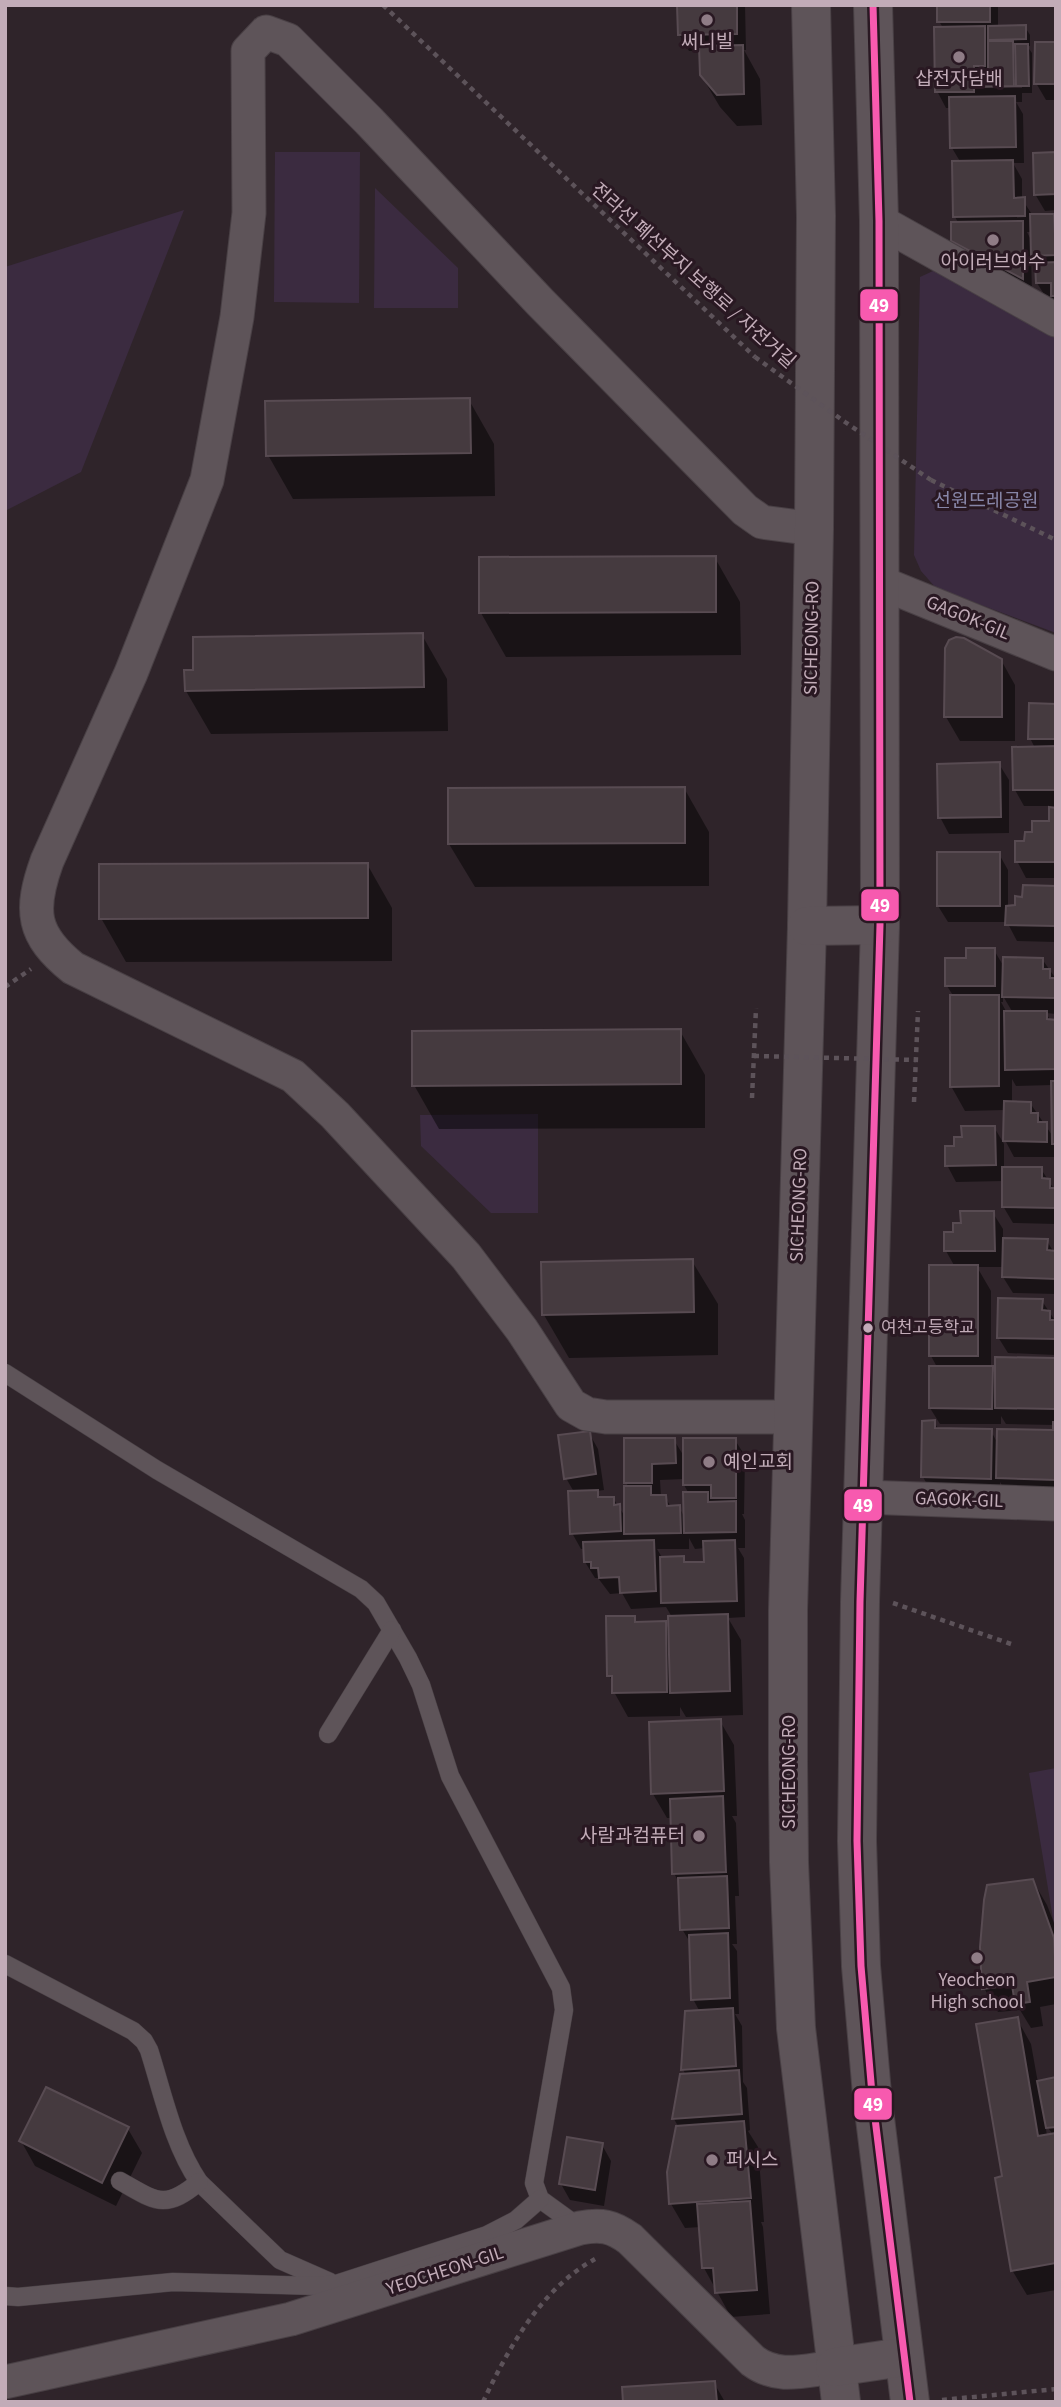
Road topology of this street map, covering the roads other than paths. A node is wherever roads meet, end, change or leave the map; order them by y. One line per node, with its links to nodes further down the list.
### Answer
1 (811, 5): 5 (street, SICHEONG-RO)
2 (873, 5): 3 (street)
3 (879, 221): 4 (street); 6 (street)
4 (1056, 320)
5 (814, 529): 9 (street, SICHEONG-RO); 11 (street)
6 (879, 582): 7 (street, GAGOK-GIL); 8 (street)
7 (1056, 654)
8 (880, 925): 9 (street); 12 (street)
9 (807, 926): 11 (street, SICHEONG-RO)
10 (5, 1373): 14 (lane)
11 (793, 1417): 25 (street, SICHEONG-RO)
12 (863, 1497): 13 (street, GAGOK-GIL); 23 (street)
13 (1056, 1504)
14 (392, 1630): 15 (lane); 19 (lane)
15 (328, 1734)
16 (5, 1964): 18 (lane)
17 (120, 2181): 18 (lane)
18 (199, 2182): 21 (lane)
19 (540, 2199): 20 (lane); 21 (lane)
20 (580, 2228): 24 (street, YEOCHEON-GIL); 25 (street, YEOCHEON-GIL)
21 (336, 2284): 22 (lane)
22 (5, 2296)
23 (903, 2357): 25 (street); 26 (street)
24 (5, 2382)
25 (838, 2384)
26 (910, 2402)

